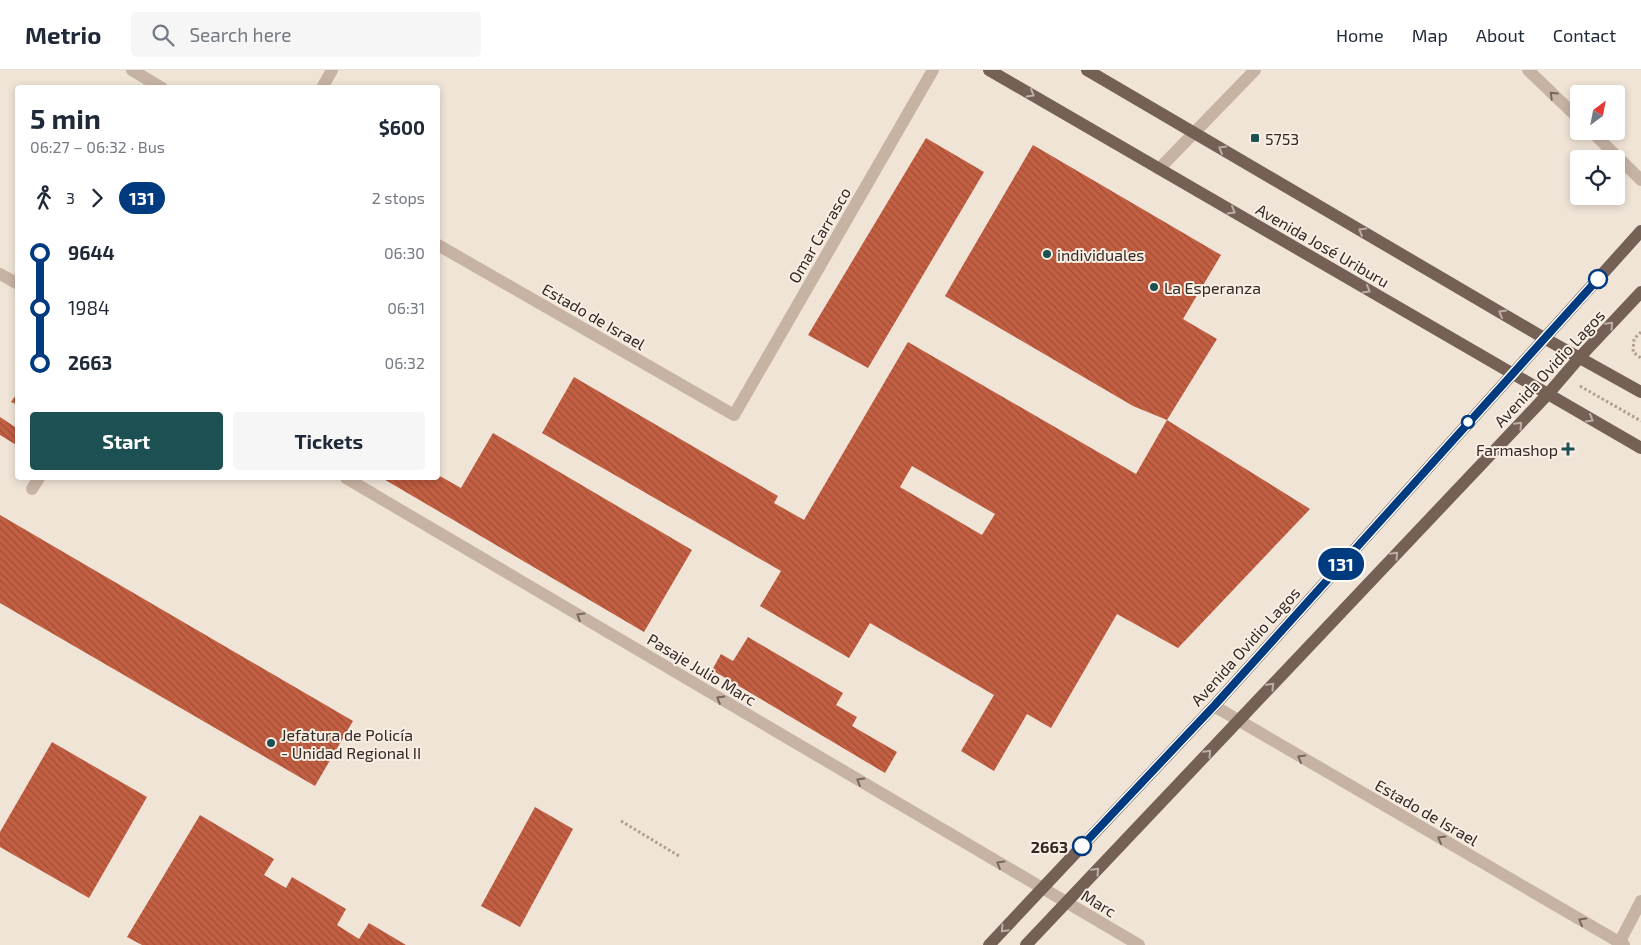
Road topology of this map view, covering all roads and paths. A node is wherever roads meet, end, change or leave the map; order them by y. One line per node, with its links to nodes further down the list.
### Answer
1 (132, 70): 8 (street)
2 (332, 70): 9 (street)
3 (933, 70): 28 (street, Omar Carrasco)
4 (989, 70): 13 (main road, Avenida José Uriburu, one-way to 13)
5 (1087, 70): 11 (main road, Avenida José Uriburu)
6 (1255, 70): 11 (street)
7 (1528, 70): 10 (street, one-way to 7)
8 (157, 85)
9 (324, 85)
10 (1570, 110)
11 (1193, 132): 13 (street); 21 (main road, Avenida José Uriburu, one-way to 11)
12 (1600, 140): 14 (street)
13 (1159, 169): 24 (main road, Avenida José Uriburu, one-way to 24)
14 (1641, 180)
15 (1641, 231): 21 (main road, Avenida Ovidio Lagos)
16 (440, 246): 28 (street, Estado de Israel)
17 (0, 274): 18 (street)
18 (15, 282)
19 (1641, 292): 22 (main road, Avenida Ovidio Lagos, one-way to 19)
20 (1641, 332): 23 (path)
21 (1544, 338): 22 (main road, Avenida José Uriburu); 24 (main road, Avenida Ovidio Lagos)
22 (1579, 358): 25 (main road, Avenida Ovidio Lagos); 26 (main road, Avenida José Uriburu)
23 (1641, 358)
24 (1512, 374): 27 (main road, Avenida José Uriburu); 34 (main road, Avenida Ovidio Lagos)
25 (1563, 376): 27 (main road, Avenida Ovidio Lagos); 29 (path)
26 (1641, 392)
27 (1548, 394): 30 (main road, Avenida José Uriburu, one-way to 30); 35 (main road, Avenida Ovidio Lagos, one-way to 27)
28 (734, 415)
29 (1641, 421)
30 (1641, 448)
31 (38, 480): 33 (street)
32 (349, 480): 38 (street, Pasaje Julio Marc, one-way to 32)
33 (32, 489)
34 (1214, 706): 35 (street, Estado de Israel); 38 (main road, Avenida Ovidio Lagos)
35 (1238, 721): 40 (main road, Avenida Ovidio Lagos, one-way to 35); 41 (street, Estado de Israel, one-way to 35)
36 (621, 821): 37 (path)
37 (678, 856)
38 (1042, 888): 40 (street, Marc); 42 (main road, Avenida Ovidio Lagos, one-way to 42)
39 (1641, 901): 41 (street)
40 (1067, 902): 43 (main road, Avenida Ovidio Lagos); 44 (street, Marc)
41 (1620, 944)
42 (989, 945)
43 (1026, 945)
44 (1139, 945)

